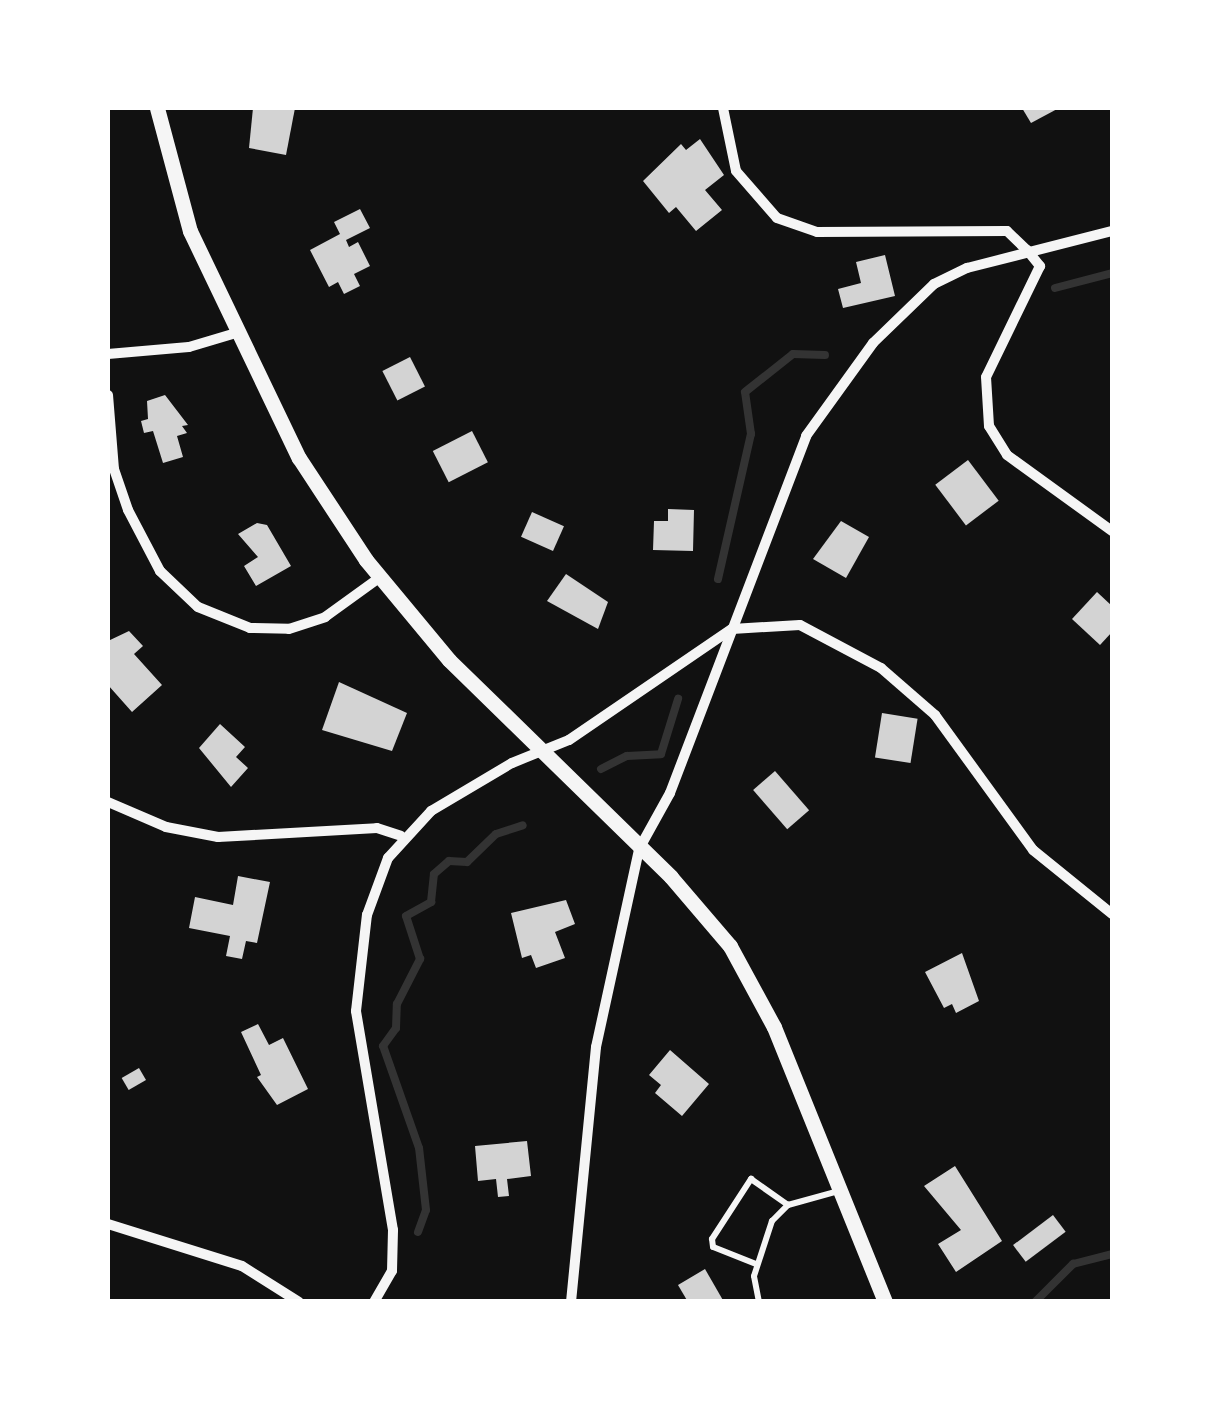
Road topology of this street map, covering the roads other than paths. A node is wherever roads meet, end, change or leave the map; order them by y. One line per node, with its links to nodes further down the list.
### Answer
1 (157, 108): 5 (street)
2 (724, 108): 4 (street)
3 (1112, 232): 4 (street)
4 (1027, 250): 8 (street); 10 (street)
5 (236, 333): 6 (street); 9 (street)
6 (108, 354)
7 (108, 394): 9 (street)
8 (1112, 531)
9 (379, 578): 11 (street)
10 (732, 628): 11 (street); 14 (street); 15 (street)
11 (540, 753): 13 (street); 14 (street)
12 (108, 802): 13 (street)
13 (401, 836): 21 (street)
14 (640, 849): 16 (street); 22 (street)
15 (1112, 914)
16 (840, 1190): 17 (lane); 24 (street)
17 (788, 1205): 19 (lane); 19 (lane)
18 (108, 1224): 20 (street)
19 (756, 1264): 23 (lane)
20 (300, 1302)
21 (374, 1302)
22 (571, 1302)
23 (759, 1302)
24 (885, 1302)

